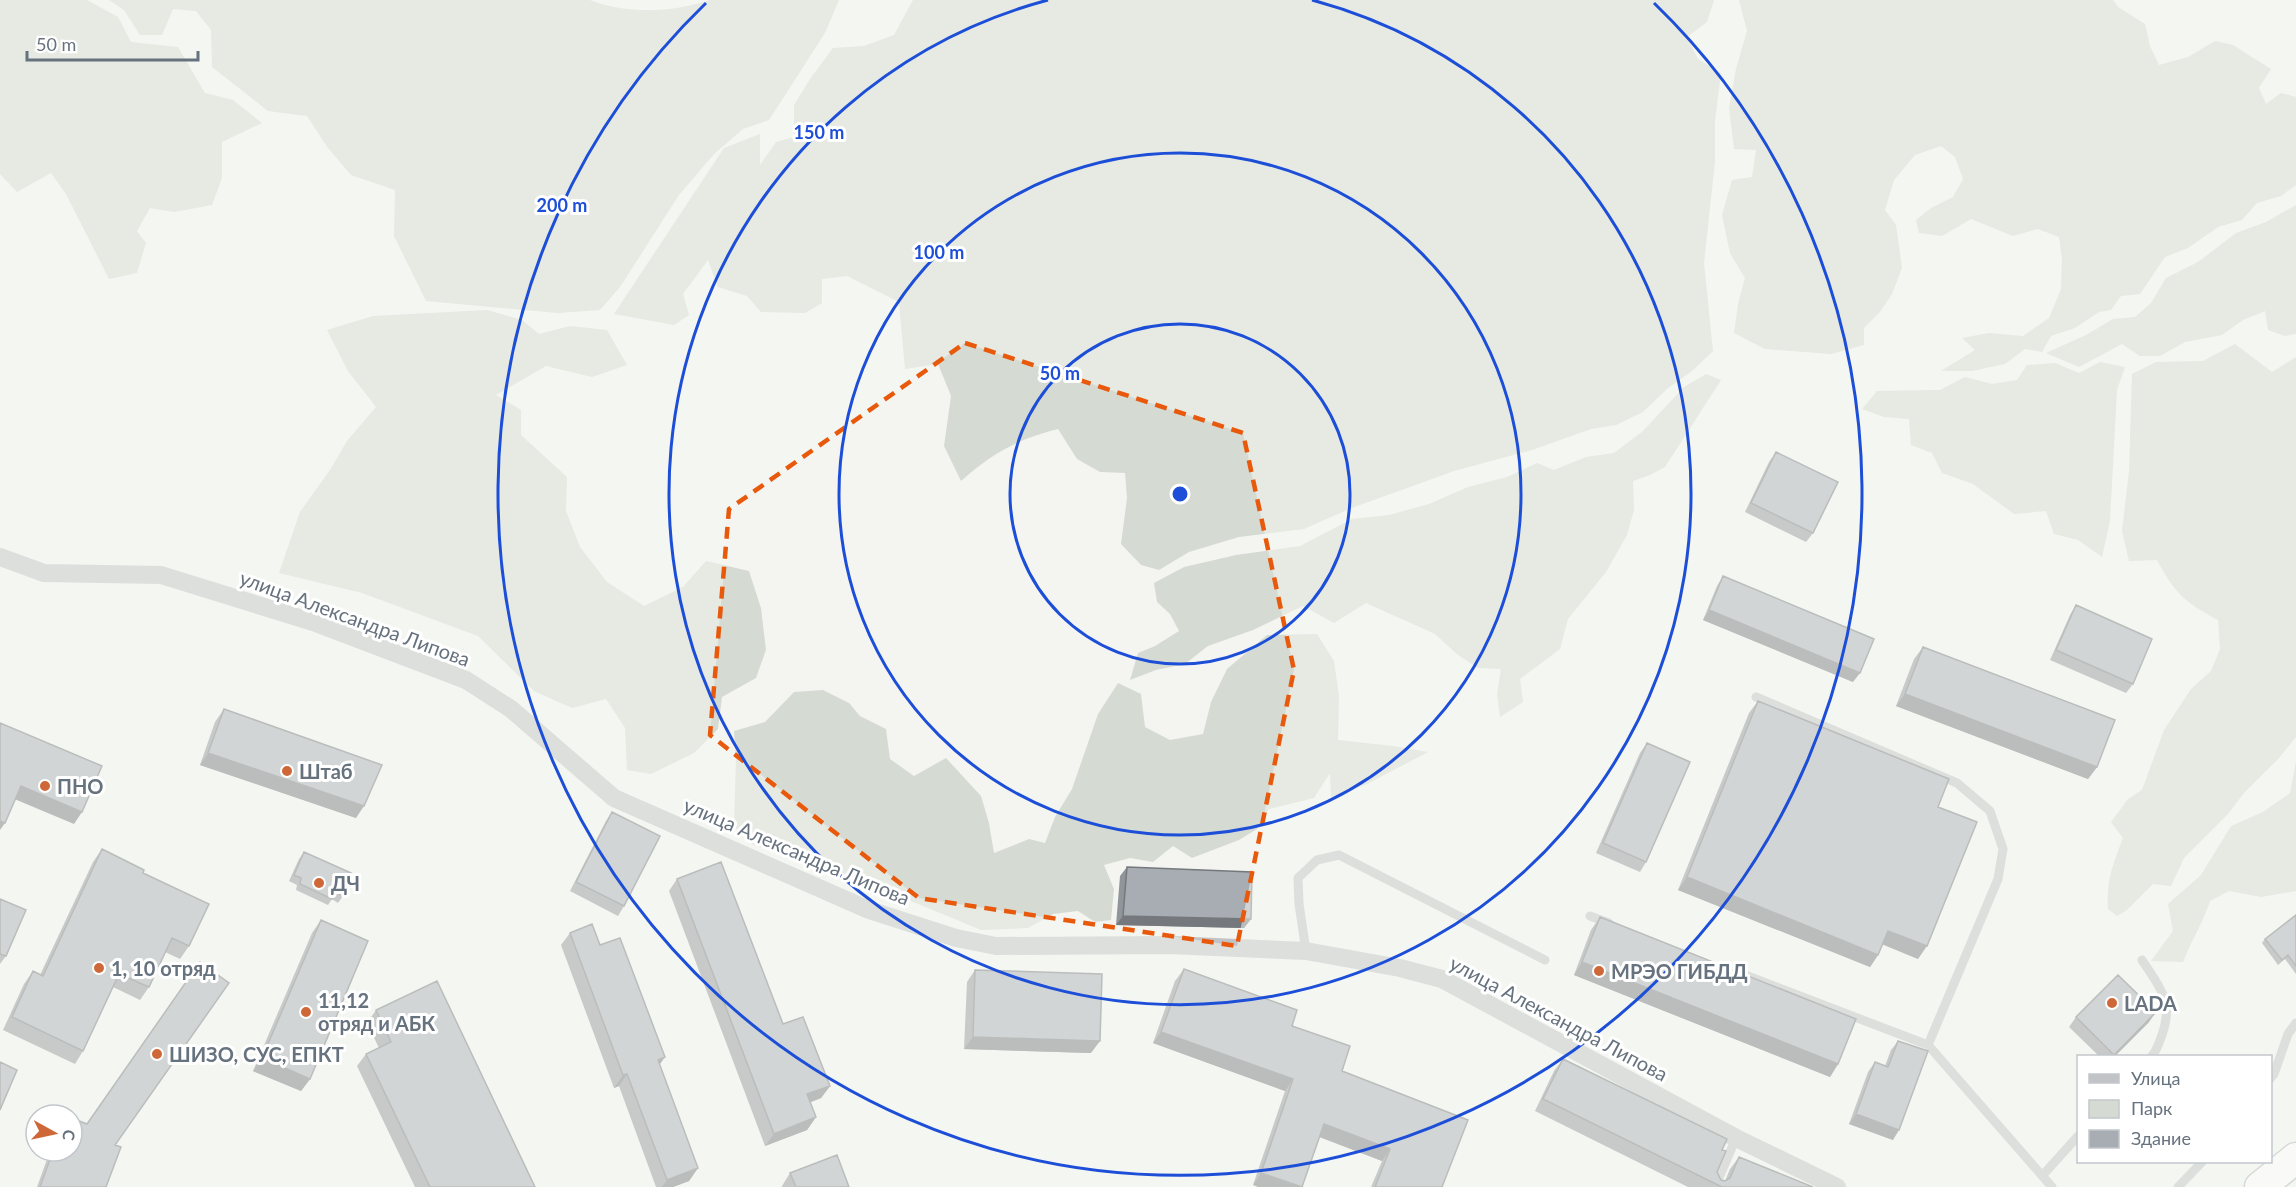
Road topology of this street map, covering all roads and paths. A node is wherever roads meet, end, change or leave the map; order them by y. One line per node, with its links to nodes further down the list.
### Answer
1 (0, 557): 5 (street, улица Александра Липова)
2 (1756, 697): 10 (lane)
3 (1590, 916): 4 (lane)
4 (1622, 928)
5 (1306, 951): 6 (lane); 13 (street, улица Александра Липова)
6 (1545, 960)
7 (2142, 960): 11 (lane)
8 (1731, 970): 10 (lane)
9 (2296, 1023): 12 (lane)
10 (1928, 1045): 17 (lane)
11 (2153, 1055)
12 (2272, 1077)
13 (1736, 1138): 18 (lane); 19 (street, улица Александра Липова)
14 (2077, 1138): 17 (lane)
15 (2296, 1158): 22 (highway)
16 (2200, 1163): 21 (lane)
17 (2042, 1176): 20 (lane)
18 (1715, 1187)
19 (1838, 1187)
20 (2052, 1187)
21 (2178, 1187)
22 (2260, 1187)

